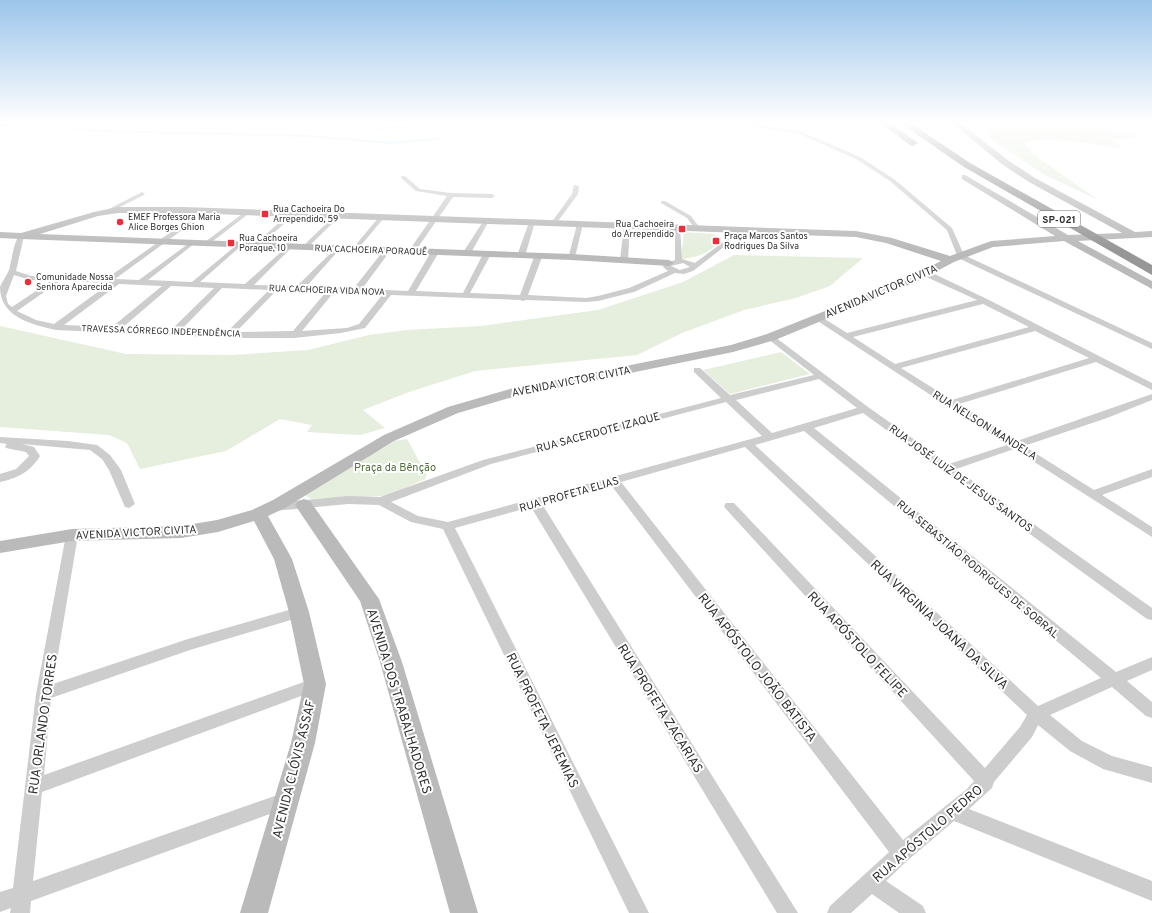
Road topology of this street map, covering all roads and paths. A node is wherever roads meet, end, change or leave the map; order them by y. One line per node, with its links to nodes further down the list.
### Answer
1 (869, 165): 51 (street)
2 (947, 165): 7 (highway)
3 (966, 165): 55 (highway, SP-021)
4 (1008, 165): 34 (street)
5 (995, 168): 37 (highway, SP-021)
6 (403, 177): 10 (street)
7 (965, 177): 65 (street)
8 (576, 186): 22 (street)
9 (142, 194): 14 (street)
10 (451, 195): 11 (street); 19 (street)
11 (492, 196)
12 (663, 202): 26 (street)
13 (205, 211): 14 (street); 15 (street); 31 (street)
14 (106, 212): 30 (street)
15 (248, 212): 16 (street); 33 (street)
16 (292, 214): 17 (street); 36 (street)
17 (337, 216): 18 (street); 39 (street)
18 (381, 218): 19 (street); 41 (street)
19 (433, 220): 20 (street); 43 (street)
20 (486, 221): 21 (street); 45 (street)
21 (532, 222): 22 (street); 47 (street)
22 (554, 223): 23 (street)
23 (580, 224): 24 (street); 49 (street)
24 (627, 226): 25 (street); 52 (street)
25 (677, 227): 26 (street); 53 (street)
26 (697, 228): 27 (street)
27 (744, 230): 50 (street); 51 (street)
28 (1152, 234): 51 (street, AVENIDA VICTOR CIVITA)
29 (0, 235): 30 (street, RUA CACHOEIRA PORAQUÊ)
30 (21, 236): 31 (street, RUA CACHOEIRA PORAQUÊ); 56 (street)
31 (162, 242): 32 (street, RUA CACHOEIRA PORAQUÊ); 59 (street)
32 (192, 243): 33 (street, RUA CACHOEIRA PORAQUÊ); 60 (street)
33 (207, 244): 35 (street, RUA CACHOEIRA PORAQUÊ)
34 (1152, 244)
35 (239, 245): 36 (street, RUA CACHOEIRA PORAQUÊ); 62 (street)
36 (256, 246): 38 (street, RUA CACHOEIRA PORAQUÊ)
37 (1133, 246)
38 (289, 247): 39 (street, RUA CACHOEIRA PORAQUÊ); 64 (street)
39 (305, 247): 40 (street, RUA CACHOEIRA PORAQUÊ)
40 (337, 249): 41 (street, RUA CACHOEIRA PORAQUÊ); 67 (street)
41 (355, 249): 42 (street, RUA CACHOEIRA PORAQUÊ)
42 (386, 251): 43 (street, RUA CACHOEIRA PORAQUÊ); 69 (street)
43 (412, 252): 44 (street, RUA CACHOEIRA PORAQUÊ)
44 (435, 252): 45 (street, RUA CACHOEIRA PORAQUÊ); 71 (street)
45 (466, 254): 46 (street, RUA CACHOEIRA PORAQUÊ)
46 (487, 254): 47 (street, RUA CACHOEIRA PORAQUÊ); 72 (street)
47 (521, 256): 48 (street, RUA CACHOEIRA PORAQUÊ)
48 (538, 256): 49 (street, RUA CACHOEIRA PORAQUÊ); 73 (street)
49 (571, 257): 52 (street, RUA CACHOEIRA PORAQUÊ)
50 (706, 258): 53 (street); 54 (street)
51 (956, 258): 57 (street, AVENIDA VICTOR CIVITA); 85 (street)
52 (624, 260): 53 (street, RUA CACHOEIRA PORAQUÊ)
53 (677, 264): 54 (street); 54 (street); 73 (street, RUA CACHOEIRA VIDA NOVA)
54 (694, 267)
55 (1152, 271)
56 (12, 272): 58 (street, RUA CACHOEIRA VIDA NOVA); 75 (street)
57 (925, 273): 74 (street); 76 (street, AVENIDA VICTOR CIVITA)
58 (59, 279): 59 (street, RUA CACHOEIRA VIDA NOVA); 75 (street)
59 (113, 281): 60 (street, RUA CACHOEIRA VIDA NOVA); 77 (street)
60 (142, 281): 61 (street, RUA CACHOEIRA VIDA NOVA)
61 (170, 282): 62 (street, RUA CACHOEIRA VIDA NOVA); 79 (street)
62 (194, 284): 63 (street, RUA CACHOEIRA VIDA NOVA)
63 (221, 285): 64 (street, RUA CACHOEIRA VIDA NOVA); 80 (street)
64 (248, 286): 66 (street, RUA CACHOEIRA VIDA NOVA)
65 (1152, 286)
66 (275, 288): 67 (street, RUA CACHOEIRA VIDA NOVA); 81 (street)
67 (300, 288): 68 (street, RUA CACHOEIRA VIDA NOVA)
68 (332, 290): 69 (street, RUA CACHOEIRA VIDA NOVA); 82 (street)
69 (356, 291): 70 (street, RUA CACHOEIRA VIDA NOVA)
70 (389, 292): 71 (street, RUA CACHOEIRA VIDA NOVA); 82 (street, TRAVESSA CÓRREGO INDEPENDÊNCIA)
71 (410, 294): 72 (street, RUA CACHOEIRA VIDA NOVA)
72 (465, 296): 73 (street, RUA CACHOEIRA VIDA NOVA)
73 (523, 299)
74 (984, 301): 78 (street); 83 (street)
75 (12, 311): 77 (street, TRAVESSA CÓRREGO INDEPENDÊNCIA)
76 (818, 318): 83 (street, RUA NELSON MANDELA); 84 (street, AVENIDA VICTOR CIVITA)
77 (56, 327): 79 (street, TRAVESSA CÓRREGO INDEPENDÊNCIA)
78 (1035, 328): 86 (street); 87 (street)
79 (115, 329): 80 (street, TRAVESSA CÓRREGO INDEPENDÊNCIA)
80 (174, 332): 81 (street, TRAVESSA CÓRREGO INDEPENDÊNCIA)
81 (229, 335): 82 (street, TRAVESSA CÓRREGO INDEPENDÊNCIA)
82 (294, 335)
83 (846, 336): 87 (street, RUA NELSON MANDELA)
84 (771, 337): 89 (street, RUA JOSÉ LUIZ DE JESUS SANTOS); 111 (street, AVENIDA VICTOR CIVITA)
85 (1152, 346)
86 (1096, 359): 90 (street); 93 (street)
87 (893, 367): 93 (street, RUA NELSON MANDELA)
88 (697, 370): 92 (street)
89 (820, 376): 92 (street, RUA SACERDOTE IZAQUE); 94 (street, RUA JOSÉ LUIZ DE JESUS SANTOS)
90 (1152, 387)
91 (1152, 397): 100 (street)
92 (728, 398): 96 (street); 106 (street, RUA SACERDOTE IZAQUE)
93 (950, 404): 100 (street, RUA NELSON MANDELA)
94 (864, 409): 95 (street, RUA PROFETA ELIAS); 101 (street, RUA JOSÉ LUIZ DE JESUS SANTOS)
95 (806, 427): 96 (street, RUA PROFETA ELIAS); 119 (street, RUA SEBASTIÃO RODRIGUES DE SOBRAL)
96 (770, 437): 99 (street, RUA PROFETA ELIAS)
97 (0, 440): 108 (street)
98 (0, 444): 103 (street)
99 (747, 444): 104 (street, RUA PROFETA ELIAS); 123 (street, RUA VIRGINIA JOANA DA SILVA)
100 (1017, 445): 101 (street); 105 (street, RUA NELSON MANDELA)
101 (948, 468): 117 (street, RUA JOSÉ LUIZ DE JESUS SANTOS)
102 (1152, 473): 105 (street)
103 (0, 478)
104 (614, 481): 107 (street, RUA PROFETA ELIAS); 129 (street, RUA APÓSTOLO JOÃO BATISTA)
105 (1094, 494): 113 (street, RUA NELSON MANDELA)
106 (381, 501): 109 (street, RUA PROFETA ELIAS); 112 (street, RUA PROFETA ELIAS)
107 (535, 503): 112 (street, RUA PROFETA ELIAS); 138 (street, RUA PROFETA ZACARIAS)
108 (129, 504)
109 (304, 504): 111 (street, RUA PROFETA ELIAS); 136 (street, AVENIDA DOS TRABALHADORES)
110 (730, 506): 125 (street, RUA APÓSTOLO FELIPE)
111 (264, 510): 114 (street, AVENIDA VICTOR CIVITA); 116 (street, AVENIDA CLÓVIS ASSAF)
112 (448, 526): 137 (street, RUA PROFETA JEREMIAS)
113 (1152, 533)
114 (72, 535): 115 (street, AVENIDA VICTOR CIVITA); 121 (street, RUA ORLANDO TORRES)
115 (0, 547)
116 (299, 612): 120 (street, AVENIDA CLÓVIS ASSAF); 121 (street)
117 (1152, 616)
118 (1152, 663): 119 (street)
119 (1113, 680): 122 (street, RUA SEBASTIÃO RODRIGUES DE SOBRAL); 123 (street)
120 (315, 684): 126 (street); 127 (street, AVENIDA CLÓVIS ASSAF)
121 (44, 694): 126 (street, RUA ORLANDO TORRES)
122 (1152, 711)
123 (1036, 714): 124 (street, RUA VIRGINIA JOANA DA SILVA); 125 (street, RUA APÓSTOLO PEDRO)
124 (1152, 775)
125 (986, 782): 128 (street, RUA APÓSTOLO PEDRO)
126 (33, 787): 132 (street, RUA ORLANDO TORRES)
127 (287, 800): 132 (street); 135 (street, AVENIDA CLÓVIS ASSAF)
128 (953, 812): 129 (street, RUA APÓSTOLO PEDRO); 131 (street)
129 (901, 854): 130 (street, RUA APÓSTOLO PEDRO)
130 (871, 882): 139 (street, RUA APÓSTOLO PEDRO); 140 (street)
131 (1152, 891)
132 (21, 894): 133 (street); 134 (street, RUA ORLANDO TORRES)
133 (0, 902)
134 (20, 913)
135 (254, 913)
136 (464, 913)
137 (639, 913)
138 (788, 913)
139 (837, 913)
140 (916, 913)

